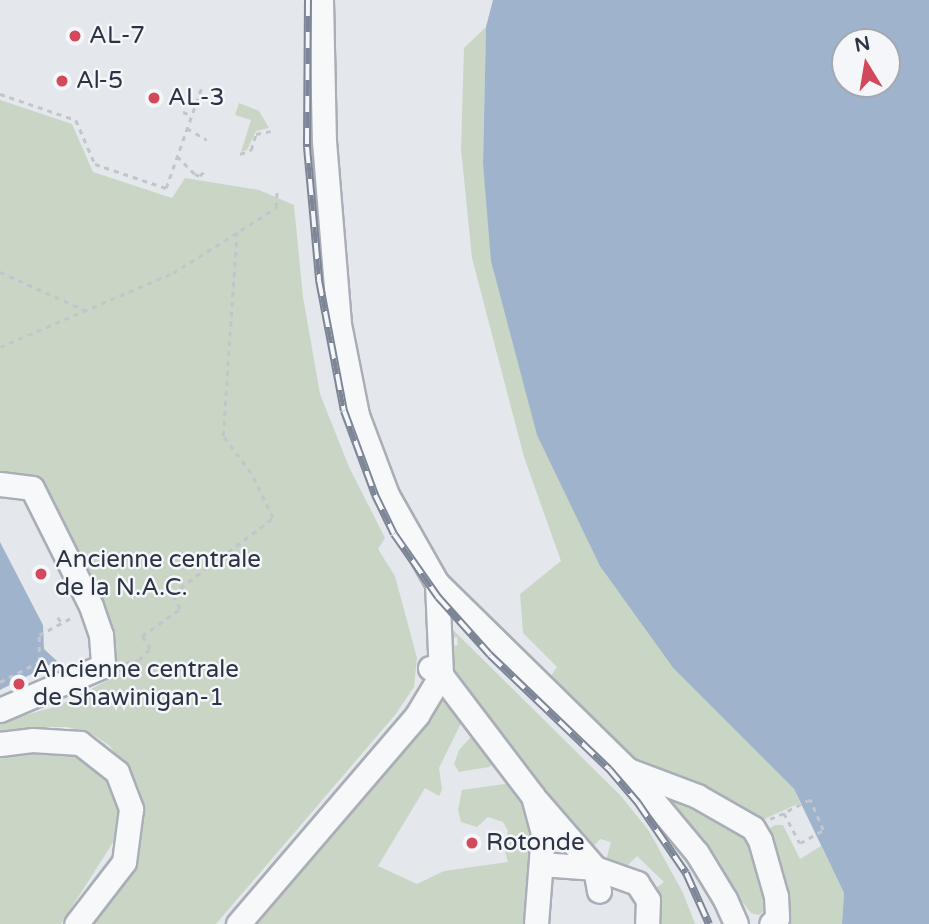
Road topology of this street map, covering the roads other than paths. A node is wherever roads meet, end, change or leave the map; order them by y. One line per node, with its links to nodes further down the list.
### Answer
1 (321, 0): 3 (street)
2 (0, 484): 5 (street)
3 (437, 583): 4 (street); 7 (street)
4 (440, 675): 8 (street); 12 (street)
5 (0, 710)
6 (0, 744): 11 (street)
7 (627, 769): 15 (street); 16 (street)
8 (533, 796): 9 (street); 10 (street)
9 (541, 864): 10 (street); 13 (street)
10 (597, 879): 14 (street)
11 (76, 924)
12 (237, 924)
13 (536, 924)
14 (646, 924)
15 (736, 924)
16 (771, 924)

